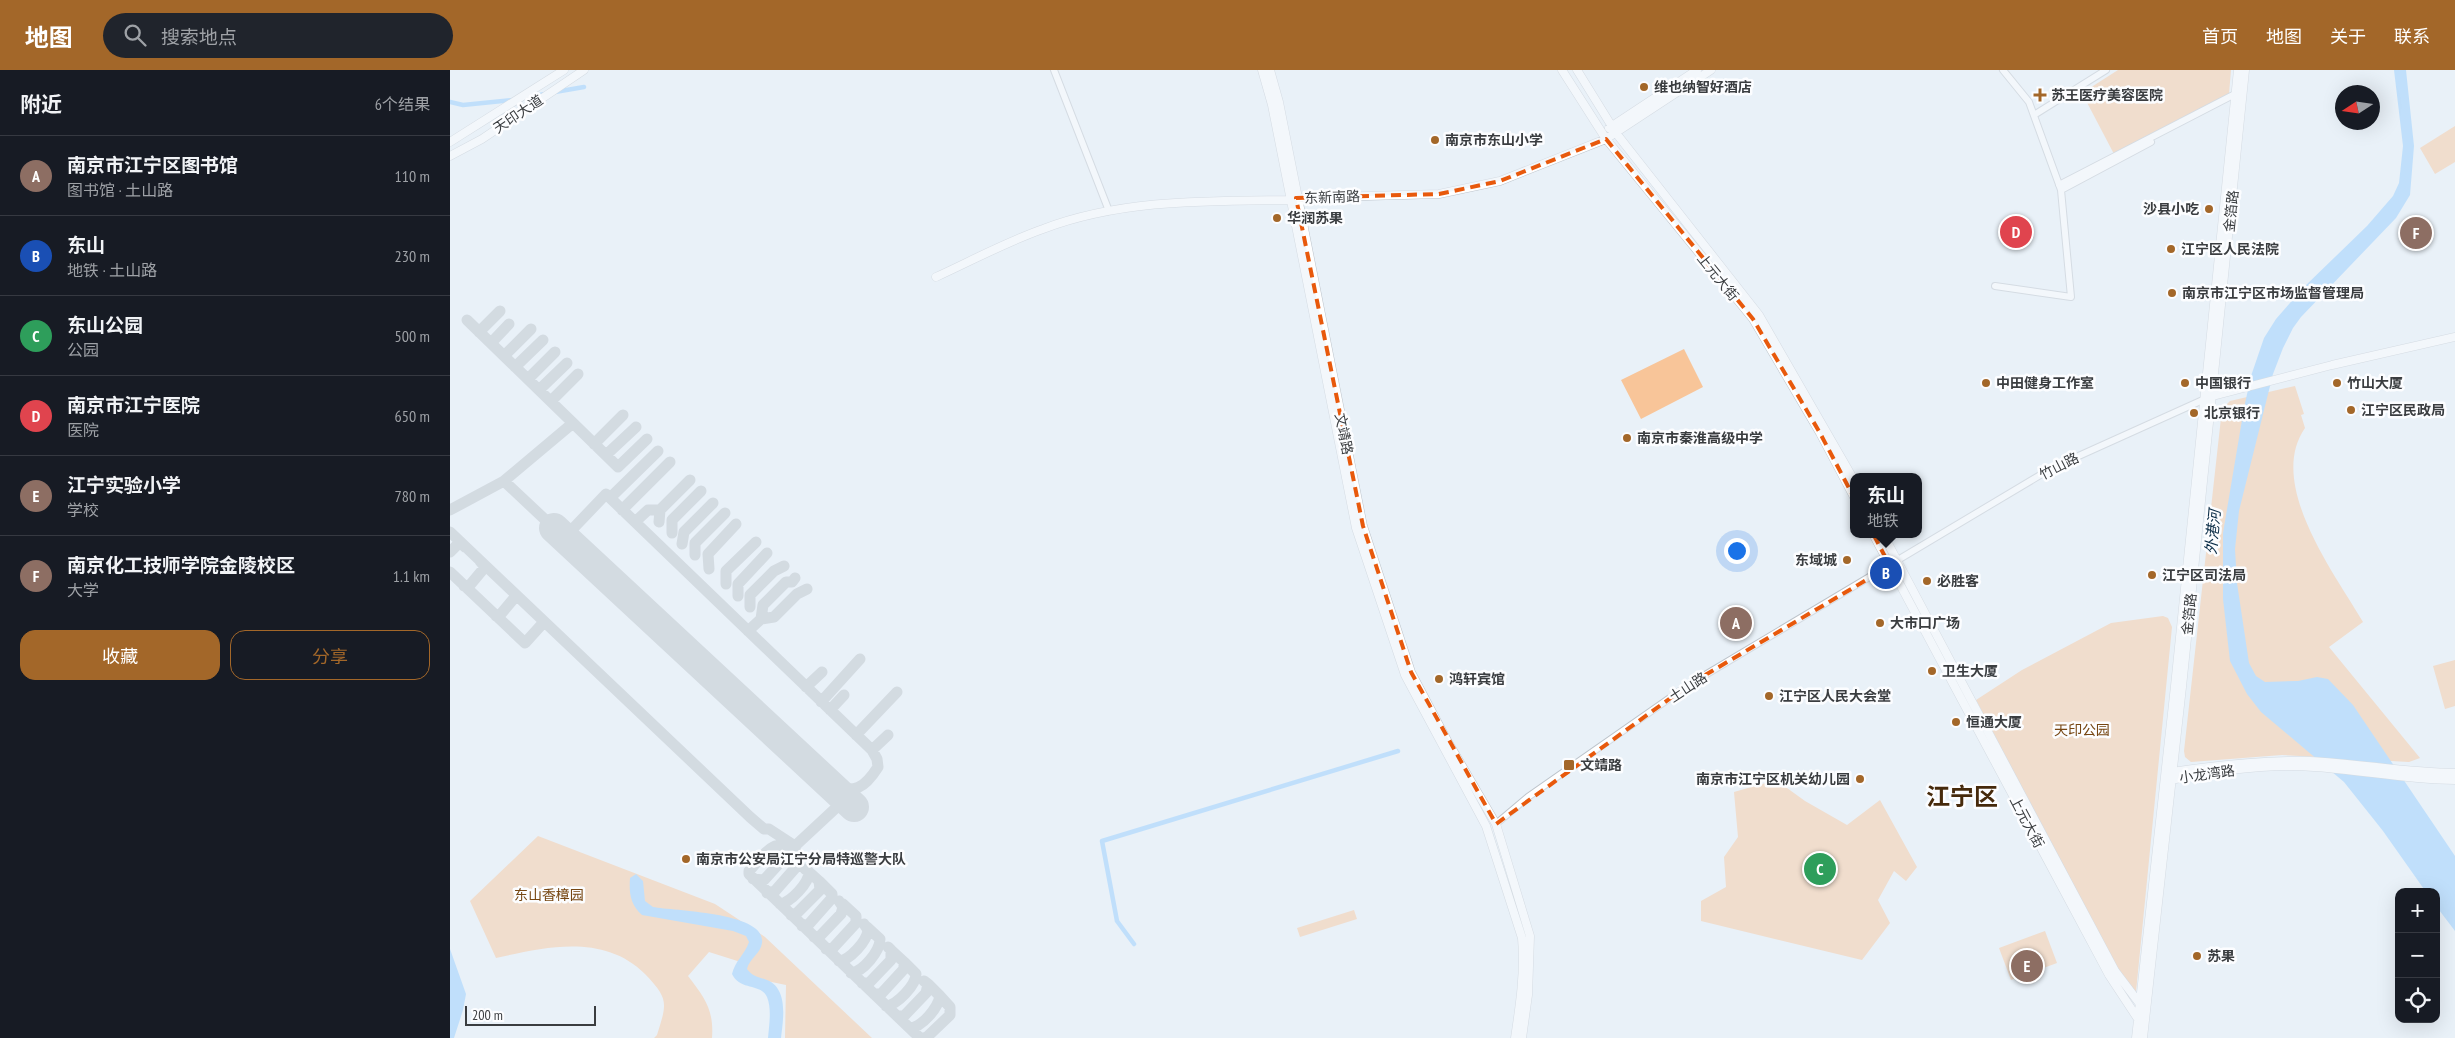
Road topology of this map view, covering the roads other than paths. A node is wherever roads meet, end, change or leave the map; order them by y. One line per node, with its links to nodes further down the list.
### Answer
1 (564, 70): 18 (main road, 天印大道)
2 (584, 70): 19 (main road, 天印大道)
3 (1054, 70): 22 (street)
4 (1262, 70): 21 (main road, 文靖路)
5 (1270, 70): 21 (main road, 文靖路)
6 (1562, 70): 17 (main road, 上元大街)
7 (1576, 70): 16 (main road, 上元大街)
8 (1697, 70): 16 (main road, 东新南路)
9 (1711, 70): 16 (main road, 东新南路)
10 (2003, 70): 15 (street)
11 (2106, 70): 15 (street)
12 (2238, 70): 14 (main road, 金箔路)
13 (2245, 70): 14 (main road, 金箔路)
14 (2239, 93): 20 (street); 26 (main road, 金箔路)
15 (2034, 115): 20 (street)
16 (1614, 130): 17 (main road, 东新南路); 27 (main road, 上元大街)
17 (1604, 135): 21 (main road, 东新南路); 28 (main road, 上元大街)
18 (450, 142)
19 (450, 156)
20 (2060, 188): 24 (street)
21 (1293, 199): 22 (main road, 东新南路); 37 (main road, 文靖路); 42 (main road, 文靖路)
22 (1109, 211): 23 (main road, 东新南路)
23 (936, 277)
24 (1995, 286)
25 (2455, 337): 26 (main road, 竹山路)
26 (2209, 398): 31 (street, 竹山路); 35 (main road, 金箔路); 35 (main road, 金箔路)
27 (1850, 473)
28 (1850, 489)
29 (1875, 538): 32 (main road, 上元大街)
30 (1885, 538): 31 (main road, 上元大街)
31 (1897, 562): 32 (street, 竹山路); 38 (main road, 上元大街)
32 (1890, 566): 37 (street, 土山路); 40 (main road, 上元大街)
33 (2455, 773): 34 (main road, 小龙湾路)
34 (2430, 777): 35 (main road, 小龙湾路); 36 (main road, 小龙湾路)
35 (2169, 778): 38 (main road, 金箔路); 39 (main road, 金箔路)
36 (2455, 780)
37 (1496, 824): 43 (main road, 文靖路)
38 (2139, 1002): 39 (main road, 上元大街); 40 (main road, 金箔路)
39 (2145, 1013): 41 (main road, 金箔路)
40 (2138, 1018): 41 (main road, 上元大街); 44 (main road, 金箔路)
41 (2144, 1027): 45 (main road, 金箔路)
42 (1516, 1038)
43 (1522, 1038)
44 (2136, 1038)
45 (2143, 1038)

